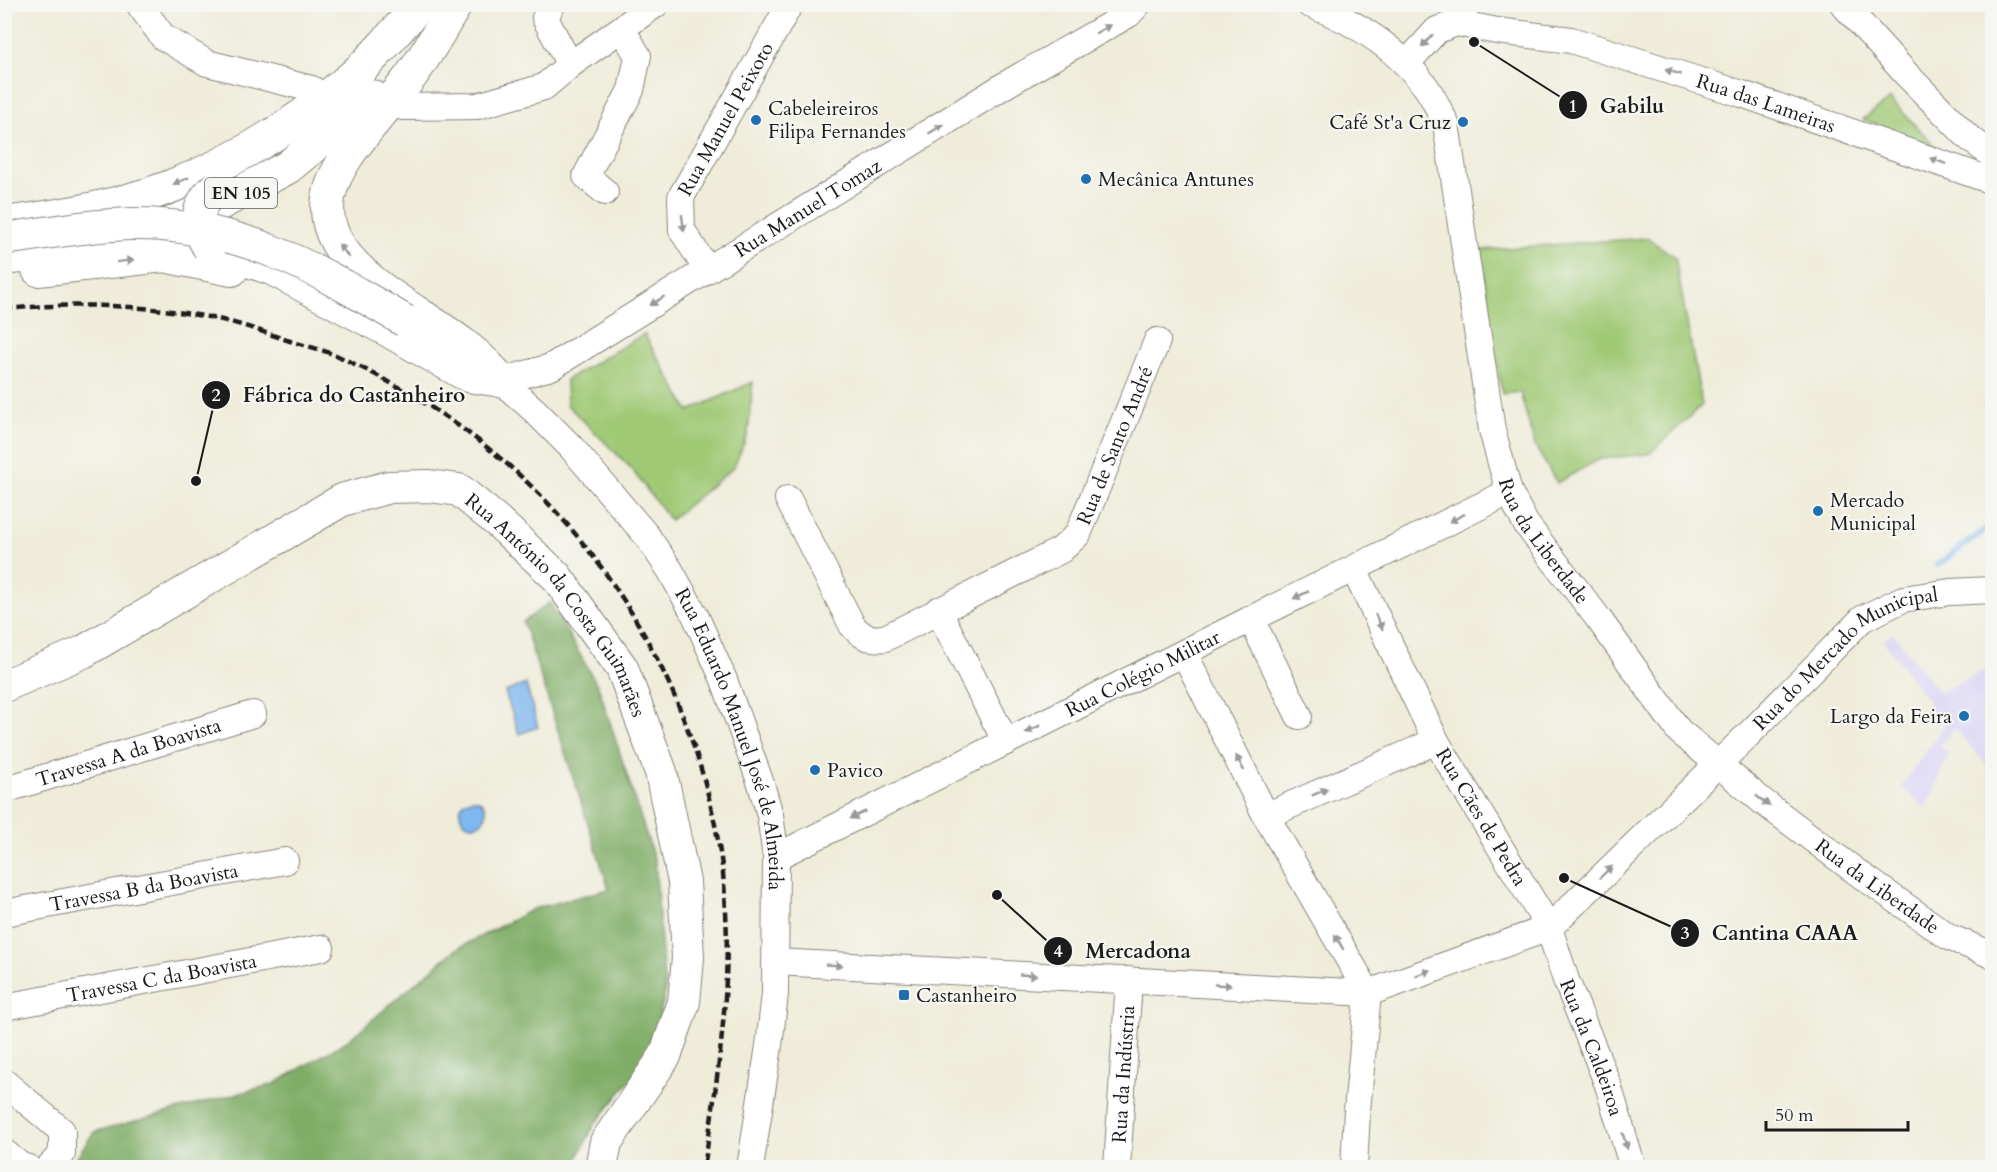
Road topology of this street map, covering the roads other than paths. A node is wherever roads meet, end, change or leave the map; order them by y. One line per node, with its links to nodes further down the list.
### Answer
1 (138, 4): 16 (street)
2 (420, 4): 11 (highway, EN 105)
3 (456, 4): 13 (highway, EN 105)
4 (552, 4): 15 (street)
5 (656, 4): 12 (street)
6 (790, 4): 24 (street, Rua Manuel Peixoto, one-way to 24)
7 (1138, 4): 24 (street, Rua Manuel Tomaz, one-way to 7)
8 (1309, 4): 14 (street, Rua da Liberdade)
9 (1844, 4): 18 (street)
10 (1457, 14): 14 (street, Rua das Lameiras, one-way to 14); 19 (street, Rua das Lameiras, one-way to 10)
11 (399, 28): 21 (highway, EN 105, one-way to 21); 26 (main road, bridge)
12 (622, 29): 15 (street); 20 (street)
13 (434, 40): 23 (highway, EN 105); 28 (highway, one-way to 13)
14 (1407, 63): 29 (street, Rua da Liberdade)
15 (570, 65): 17 (street)
16 (312, 89)
17 (403, 107)
18 (1992, 155)
19 (1992, 181)
20 (605, 192)
21 (4, 223)
22 (4, 239): 28 (main road, bridge)
23 (4, 258)
24 (707, 270): 28 (street, Rua Manuel Tomaz, one-way to 28)
25 (4, 273): 26 (main road, one-way to 26)
26 (303, 286): 28 (main road)
27 (1157, 341): 33 (street, Rua de Santo André)
28 (501, 381): 44 (street, Rua Eduardo Manuel José de Almeida)
29 (1509, 492): 31 (street, Rua Colégio Militar, one-way to 31); 41 (street, Rua da Liberdade)
30 (788, 499): 33 (street, Rua de Santo André)
31 (1354, 569): 34 (street, Rua Colégio Militar, one-way to 34); 39 (street, one-way to 39)
32 (1992, 590): 41 (street, Rua do Mercado Municipal)
33 (938, 610): 40 (street)
34 (1251, 619): 35 (street, Rua Colégio Militar); 38 (street)
35 (1184, 653): 40 (street, Rua Colégio Militar, one-way to 40); 43 (street, one-way to 35)
36 (4, 686): 58 (main road, Rua António da Costa Guimarães)
37 (253, 714): 42 (street, Travessa A da Boavista)
38 (1299, 716)
39 (1436, 741): 43 (street, Rua Cães de Pedra, one-way to 39); 47 (street, Rua Cães de Pedra)
40 (1006, 742): 44 (street, Rua Colégio Militar, one-way to 44)
41 (1717, 764): 47 (street, Rua do Mercado Municipal, one-way to 41); 49 (street, Rua da Liberdade, one-way to 49)
42 (4, 790)
43 (1266, 816): 52 (street, one-way to 43)
44 (776, 858): 50 (street, Rua Eduardo Manuel José de Almeida)
45 (285, 861): 46 (street, Travessa B da Boavista)
46 (4, 913)
47 (1549, 928): 52 (street, one-way to 47); 62 (street, Rua da Caldeiroa, one-way to 62)
48 (321, 948): 53 (street, Travessa C da Boavista)
49 (1992, 955)
50 (775, 963): 51 (street, one-way to 51); 59 (street, Rua Eduardo Manuel José de Almeida)
51 (1129, 980): 52 (street, one-way to 52); 60 (street, Rua da Indústria)
52 (1368, 993): 61 (street)
53 (4, 1007)
54 (4, 1082): 57 (street)
55 (4, 1152): 56 (street)
56 (28, 1167)
57 (48, 1167)
58 (601, 1167)
59 (750, 1167)
60 (1118, 1167)
61 (1354, 1167)
62 (1633, 1167)

